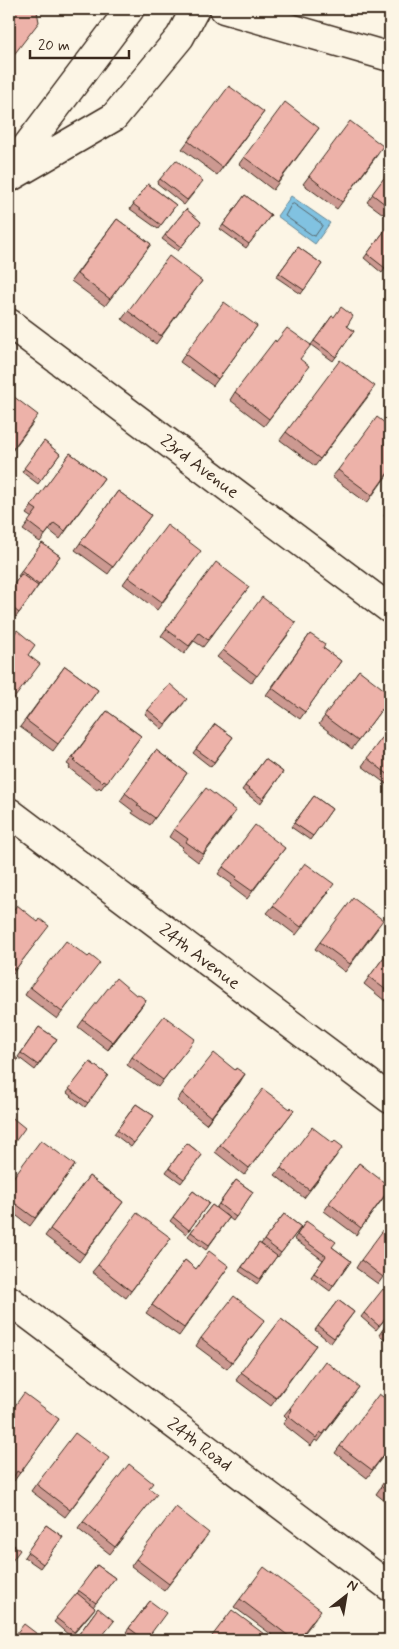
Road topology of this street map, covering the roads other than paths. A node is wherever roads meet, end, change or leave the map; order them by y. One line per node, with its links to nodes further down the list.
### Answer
1 (130, 9): 5 (street)
2 (195, 9): 6 (street)
3 (224, 9): 4 (street)
4 (390, 57)
5 (9, 170)
6 (9, 178)
7 (9, 323): 8 (street, 23rd Avenue)
8 (390, 609)
9 (9, 812): 10 (street, 24th Avenue)
10 (390, 1099)
11 (9, 1300): 12 (street, 24th Road)
12 (390, 1587)

